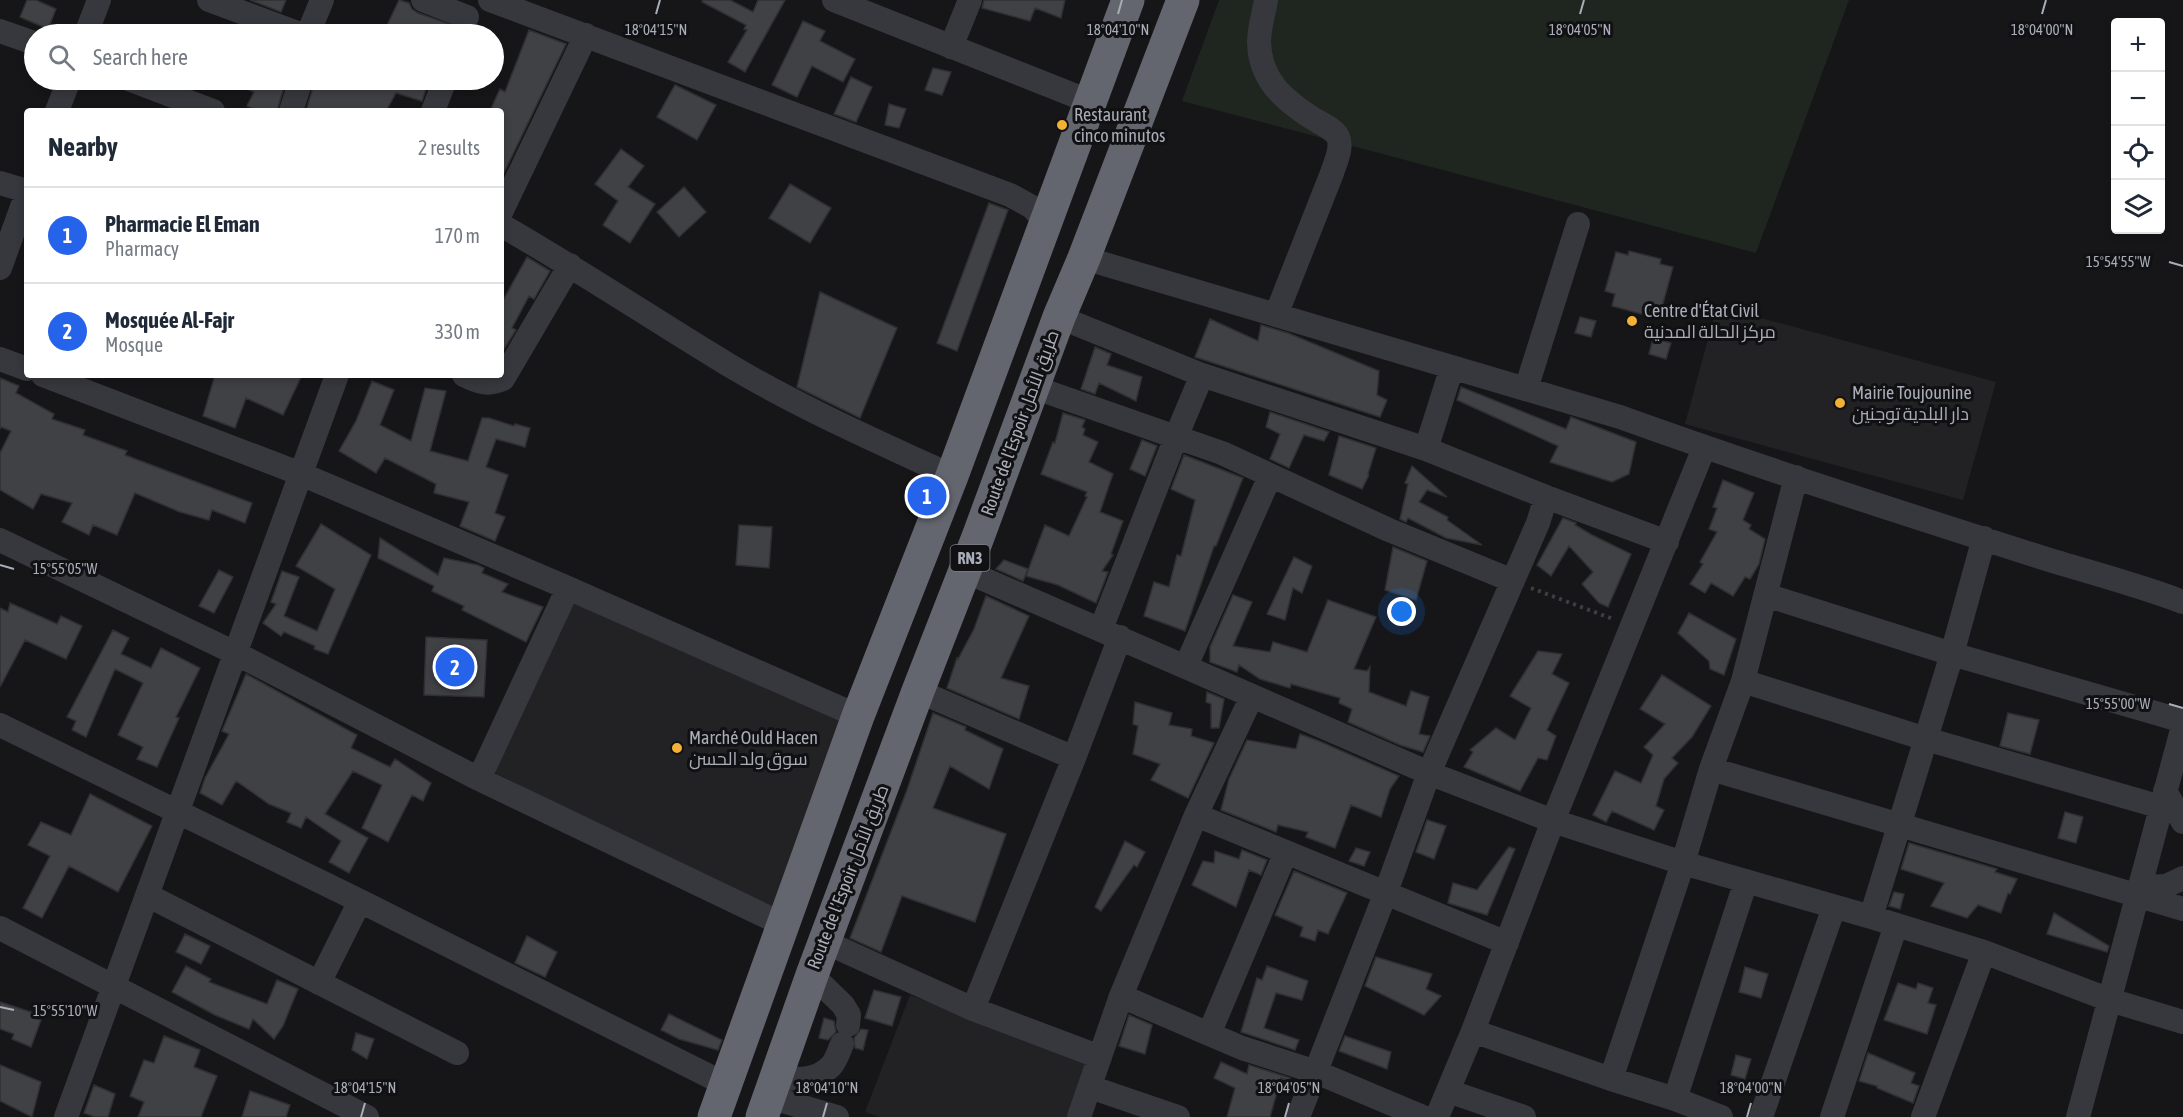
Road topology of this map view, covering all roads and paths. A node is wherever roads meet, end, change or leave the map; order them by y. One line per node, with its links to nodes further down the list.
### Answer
1 (99, 0): 12 (street)
2 (209, 0): 13 (street)
3 (322, 0): 14 (street)
4 (423, 0): 11 (street)
5 (490, 0): 16 (street)
6 (834, 0): 18 (street)
7 (970, 0): 18 (street)
8 (1128, 0): 23 (highway, RN3)
9 (1183, 0): 35 (highway, Route de l’Espoir طريق الأمل / RN3)
10 (1266, 0): 38 (street)
11 (467, 17)
12 (90, 24)
13 (273, 24)
14 (312, 24)
15 (0, 31): 17 (street)
16 (586, 35): 31 (street); 32 (street)
17 (24, 39)
18 (951, 47): 23 (street)
19 (65, 90): 24 (street)
20 (157, 90): 25 (street)
21 (298, 90): 26 (street)
22 (441, 90): 27 (street)
23 (1091, 102): 32 (highway, RN3)
24 (58, 108)
25 (205, 108)
26 (292, 108)
27 (434, 108)
28 (0, 183): 29 (street)
29 (24, 191)
30 (24, 200): 37 (street)
31 (504, 206)
32 (1045, 221): 55 (highway, RN3)
33 (1578, 224): 50 (street)
34 (504, 227): 36 (street)
35 (1084, 258): 38 (street); 39 (highway, Route de l’Espoir طريق الأمل / RN3)
36 (570, 265): 44 (street); 55 (street)
37 (0, 268)
38 (1276, 315): 41 (street)
39 (1059, 317): 43 (street); 49 (highway, Route de l’Espoir طريق الأمل / RN3)
40 (0, 358): 42 (street)
41 (1452, 367): 50 (street); 53 (street)
42 (24, 368)
43 (1202, 375): 51 (street); 53 (street)
44 (504, 377)
45 (51, 378): 54 (street)
46 (336, 378): 54 (street)
47 (470, 378): 48 (street)
48 (504, 378)
49 (1033, 387): 51 (street); 62 (highway, Route de l’Espoir طريق الأمل / RN3)
50 (1526, 389): 52 (street)
51 (1176, 437): 56 (street); 68 (street)
52 (1704, 448): 57 (street); 61 (street)
53 (1426, 449): 58 (street)
54 (301, 474): 64 (street); 69 (street)
55 (952, 476): 75 (highway, RN3)
56 (1270, 476): 63 (street); 71 (street)
57 (1796, 477): 59 (street); 65 (street)
58 (1546, 497): 61 (street); 63 (street)
59 (1984, 538): 66 (street); 70 (street)
60 (0, 540): 69 (street)
61 (1666, 542): 67 (street)
62 (965, 571): 68 (street); 73 (highway, Route de l’Espoir طريق الأمل / RN3)
63 (1513, 581): 67 (path); 82 (street)
64 (568, 588): 75 (street); 83 (street)
65 (1766, 595): 70 (street); 72 (street)
66 (2183, 602)
67 (1632, 627): 87 (street)
68 (1110, 633): 71 (street); 80 (street)
69 (235, 653): 83 (street); 85 (street)
70 (1952, 654): 76 (street); 79 (street)
71 (1186, 666): 74 (street)
72 (1743, 681): 79 (street); 81 (street)
73 (918, 691): 80 (street); 104 (highway, Route de l’Espoir طريق الأمل / RN3)
74 (1252, 696): 82 (street); 86 (street)
75 (858, 716): 101 (highway, RN3)
76 (2183, 721)
77 (0, 725): 85 (street)
78 (2183, 726): 84 (street)
79 (1926, 739): 84 (street); 89 (street)
80 (1074, 759): 112 (street)
81 (1711, 769): 89 (street); 91 (street)
82 (1429, 773): 87 (street); 94 (street)
83 (479, 779): 101 (street)
84 (2163, 799): 88 (street); 95 (street)
85 (177, 812): 96 (street); 97 (street)
86 (1196, 815): 90 (street); 110 (street)
87 (1553, 821): 91 (street); 105 (street)
88 (2183, 822)
89 (1899, 826): 95 (street); 100 (street)
90 (1286, 852): 94 (street); 115 (street)
91 (1683, 863): 93 (street); 119 (street)
92 (2183, 878): 95 (street)
93 (1746, 881): 98 (street); 124 (street)
94 (1386, 892): 105 (street); 118 (street)
95 (2138, 892): 99 (street); 111 (street)
96 (147, 895): 108 (street); 109 (street)
97 (360, 902): 108 (street); 120 (street)
98 (1834, 907): 100 (street); 136 (street)
99 (2183, 909)
100 (1871, 917): 102 (street)
101 (782, 924): 120 (highway, RN3)
102 (1896, 925): 106 (street); 137 (street)
103 (0, 928): 109 (street)
104 (825, 942): 107 (highway, Route de l’Espoir طريق الأمل / RN3); 112 (street)
105 (1507, 943): 114 (street)
106 (1984, 952): 111 (street); 138 (street)
107 (812, 975): 123 (highway, Route de l’Espoir طريق الأمل / RN3); 123 (street)
108 (319, 983): 116 (street)
109 (113, 987): 125 (street); 126 (street)
110 (1121, 996): 115 (street); 117 (street)
111 (2110, 1000): 113 (street); 139 (street)
112 (973, 1009): 117 (street)
113 (2183, 1022)
114 (1473, 1031): 119 (street); 122 (street)
115 (1209, 1034): 118 (street)
116 (457, 1053)
117 (1100, 1057): 121 (street)
118 (1316, 1072): 131 (street); 132 (street)
119 (1611, 1079): 124 (street)
120 (727, 1085): 127 (highway, RN3)
121 (1090, 1087): 129 (street); 130 (street)
122 (1448, 1091): 133 (street); 134 (street)
123 (769, 1097): 128 (street)
124 (1675, 1099): 135 (street)
125 (66, 1117)
126 (367, 1117)
127 (714, 1117)
128 (837, 1117)
129 (1079, 1117)
130 (1178, 1117)
131 (1298, 1117)
132 (1423, 1117)
133 (1437, 1117)
134 (1524, 1117)
135 (1721, 1117)
136 (1761, 1117)
137 (1832, 1117)
138 (1923, 1117)
139 (2078, 1117)

